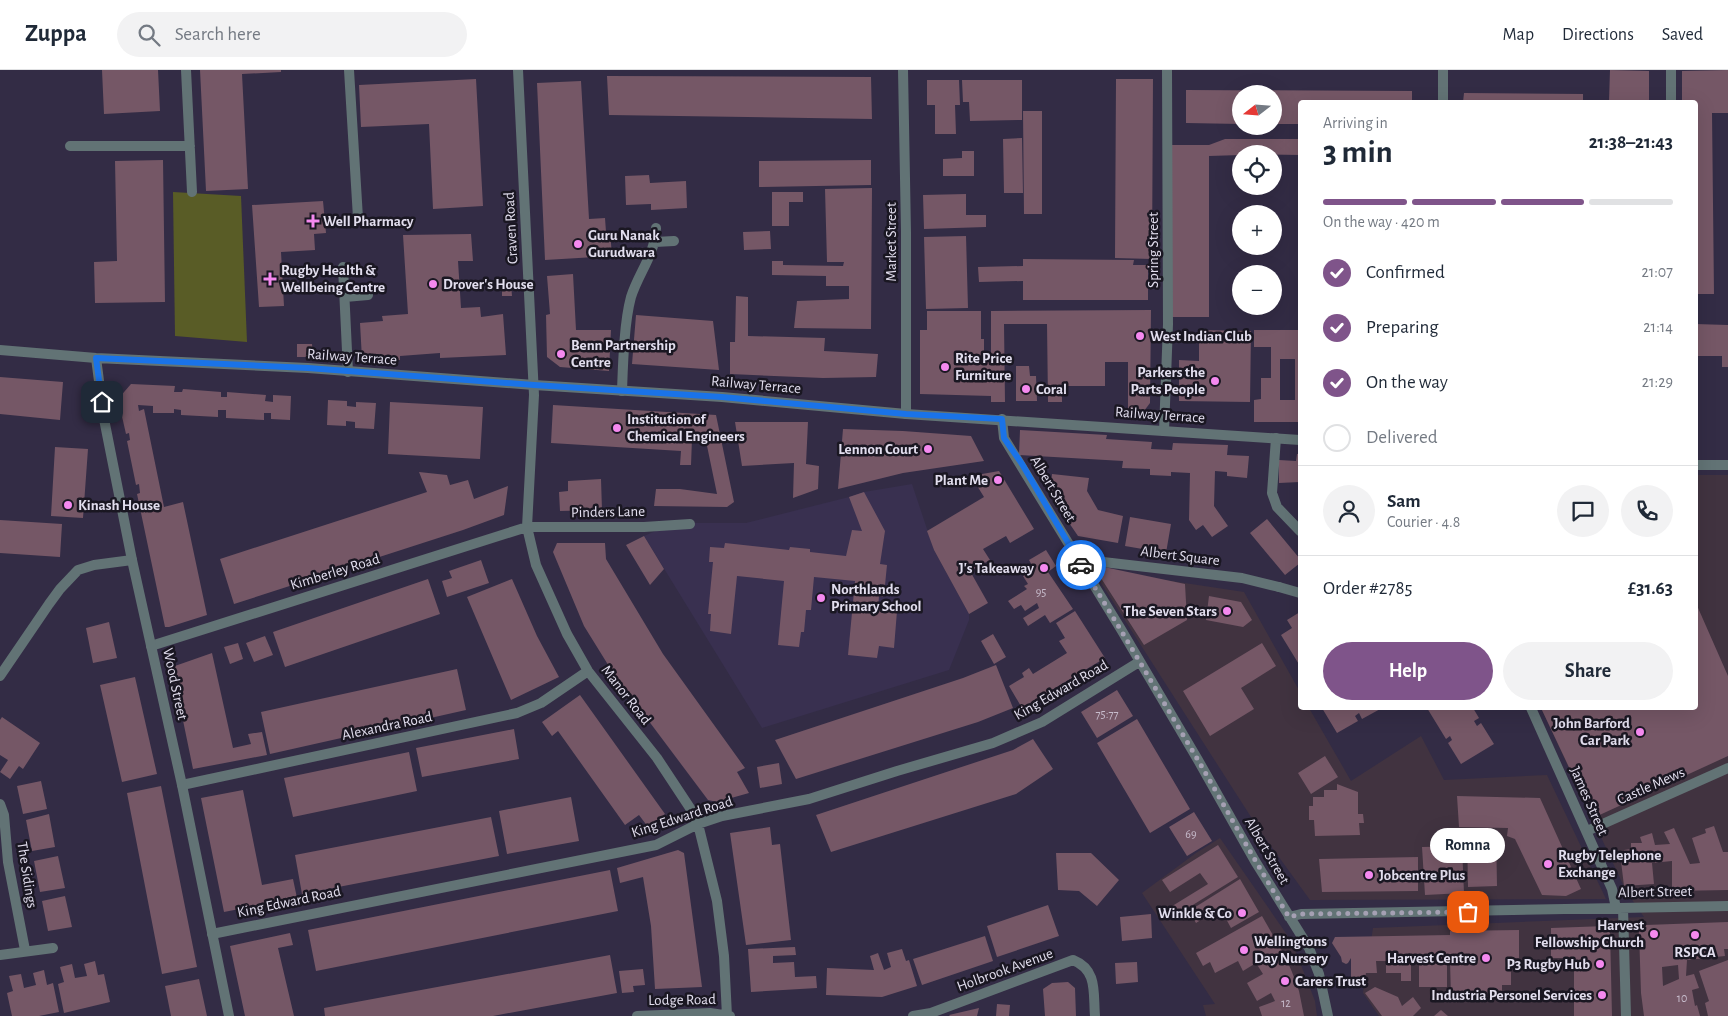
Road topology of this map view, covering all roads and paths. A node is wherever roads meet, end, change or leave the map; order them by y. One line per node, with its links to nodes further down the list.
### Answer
1 (186, 70): 11 (street)
2 (349, 70): 13 (street)
3 (518, 70): 23 (street, Craven Road)
4 (903, 70): 25 (street, Market Street)
5 (1167, 70): 27 (street, Spring Street)
6 (1443, 70): 8 (street)
7 (1671, 70): 9 (street)
8 (1443, 100)
9 (1671, 100)
10 (70, 146): 11 (street)
11 (190, 146): 12 (street)
12 (192, 192)
13 (358, 218)
14 (656, 228): 16 (street)
15 (674, 241): 16 (street)
16 (655, 242): 24 (street)
17 (343, 267): 19 (street)
18 (368, 295): 19 (street)
19 (345, 297): 22 (street)
20 (0, 350): 21 (street, Railway Terrace)
21 (96, 358): 22 (street, Railway Terrace); 36 (street, Wood Street)
22 (348, 372): 23 (street, Railway Terrace)
23 (534, 385): 24 (street, Railway Terrace); 33 (street, Manor Road)
24 (622, 391): 25 (street, Railway Terrace)
25 (906, 414): 26 (street, Railway Terrace)
26 (1002, 419): 27 (street, Railway Terrace); 35 (street, Albert Street)
27 (1164, 431): 28 (street, Railway Terrace)
28 (1276, 438): 29 (street, Railway Terrace); 34 (street)
29 (1298, 440)
30 (1698, 465): 31 (street)
31 (1728, 465)
32 (690, 524): 33 (street, Pinders Lane)
33 (527, 527): 38 (street, Kimberley Road); 40 (street, Manor Road)
34 (1298, 529)
35 (1077, 559): 37 (street, Albert Square); 39 (street, Albert Street)
36 (132, 560): 38 (street, Wood Street); 41 (street)
37 (1298, 592)
38 (151, 646): 44 (street, Wood Street)
39 (1139, 662): 46 (street, King Edward Road); 50 (street, Albert Street)
40 (588, 670): 44 (street, Alexandra Road); 46 (street, Manor Road)
41 (0, 676)
42 (1532, 710): 47 (street, James Street)
43 (1728, 768): 47 (street, Castle Mews)
44 (182, 785): 51 (street, Wood Street)
45 (0, 804): 53 (street, The Sidings)
46 (698, 824): 51 (street, King Edward Road); 58 (street, Manor Road)
47 (1587, 831): 49 (street, James Street)
48 (1728, 906): 49 (street, Albert Street)
49 (1619, 908): 50 (street, Albert Street); 62 (street, James Street)
50 (1289, 917): 61 (street)
51 (212, 934): 56 (street, Wood Street)
52 (53, 948): 53 (street)
53 (25, 950): 54 (street)
54 (0, 955)
55 (930, 1015): 59 (street, Holbrook Avenue); 60 (street, Holbrook Avenue)
56 (229, 1016)
57 (637, 1016): 58 (street, Lodge Road)
58 (728, 1016)
59 (913, 1016)
60 (1096, 1016)
61 (1328, 1016)
62 (1626, 1016)

